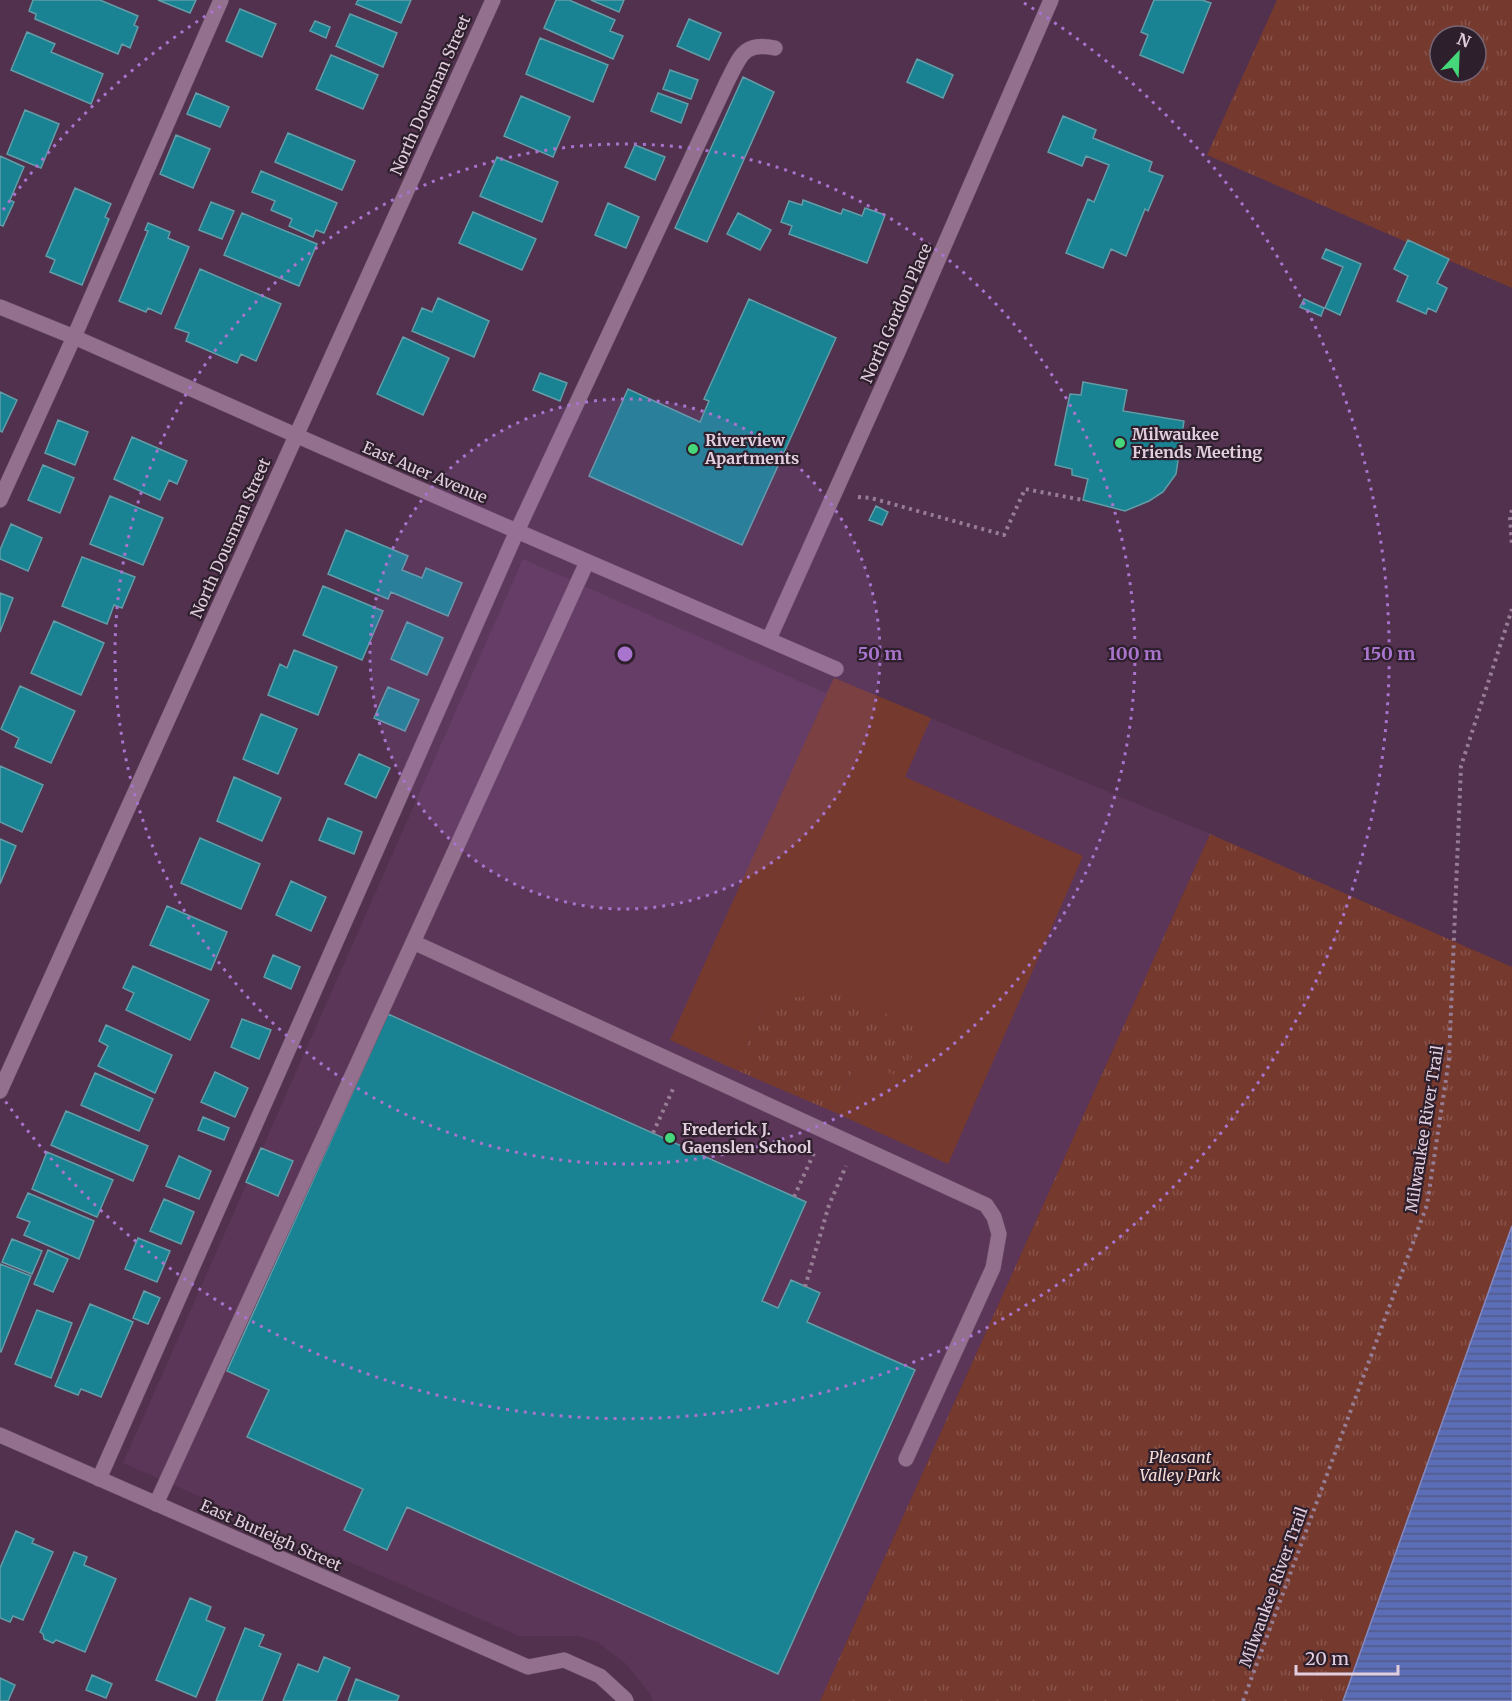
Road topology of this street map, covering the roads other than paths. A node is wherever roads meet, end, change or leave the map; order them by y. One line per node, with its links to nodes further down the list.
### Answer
1 (221, 0): 6 (street)
2 (493, 0): 7 (street, North Dousman Street)
3 (1052, 0): 11 (street, North Gordon Place)
4 (775, 48): 9 (street)
5 (0, 307): 6 (street, East Auer Avenue)
6 (74, 338): 7 (street, East Auer Avenue); 8 (street)
7 (296, 435): 9 (street, East Auer Avenue); 14 (street, North Dousman Street)
8 (0, 500)
9 (517, 531): 10 (street, East Auer Avenue); 17 (street)
10 (587, 562): 11 (street, East Auer Avenue); 13 (street)
11 (769, 639): 12 (street, East Auer Avenue)
12 (836, 669)
13 (413, 942): 16 (street); 18 (street)
14 (0, 1091)
15 (0, 1435): 17 (street, East Burleigh Street)
16 (906, 1459)
17 (99, 1479): 18 (street, East Burleigh Street)
18 (156, 1504): 19 (street, East Burleigh Street)
19 (626, 1701)

